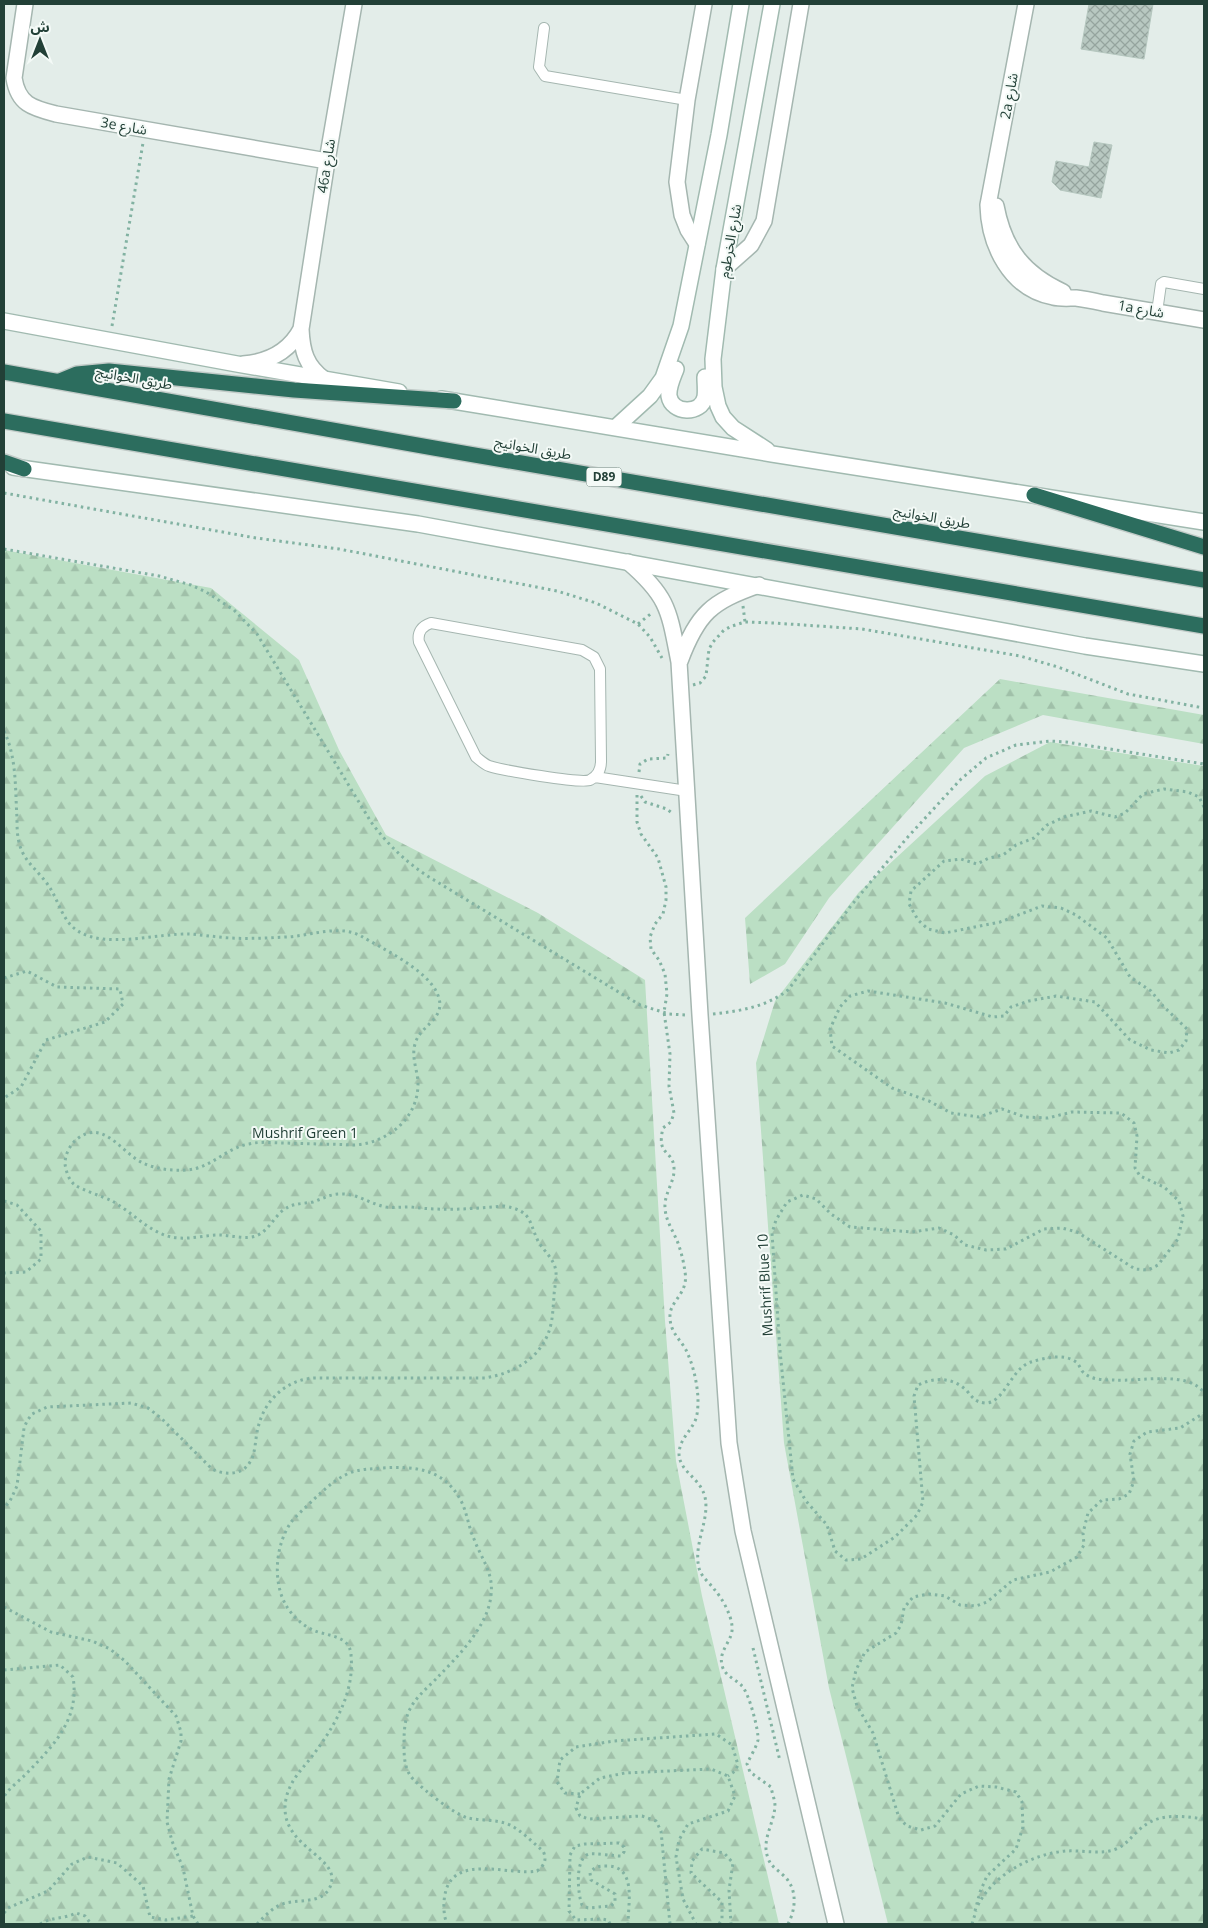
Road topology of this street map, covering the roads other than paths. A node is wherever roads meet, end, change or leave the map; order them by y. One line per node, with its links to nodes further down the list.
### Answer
1 (25, 4): 10 (street, 3e شارع)
2 (354, 4): 10 (street, 46a شارع)
3 (704, 4): 9 (street)
4 (741, 4): 11 (street)
5 (772, 4): 13 (street, شارع الخرطوم)
6 (801, 4): 13 (street)
7 (1026, 4): 12 (street, 2a شارع)
8 (544, 28): 9 (lane)
9 (687, 100): 11 (street)
10 (327, 161): 19 (street, 46a شارع)
11 (696, 244): 18 (street)
12 (1016, 268): 15 (street, 1a شارع)
13 (724, 270): 20 (street, شارع الخرطوم)
14 (1204, 289): 15 (lane)
15 (1157, 312): 16 (street, 1a شارع)
16 (1204, 320)
17 (4, 321): 21 (street, 46a شارع)
18 (681, 326): 20 (street); 27 (street)
19 (301, 329): 21 (street, 46a شارع); 23 (street, 46a شارع)
20 (716, 336): 28 (street, شارع الخرطوم)
21 (237, 364): 23 (street, 46a شارع)
22 (4, 372): 24 (highway, طريق الخوانيج / D89)
23 (324, 379): 25 (street, 46a شارع)
24 (59, 381): 25 (highway); 36 (highway, طريق الخوانيج / D89)
25 (454, 401): 27 (street, 46a شارع)
26 (4, 422): 38 (highway)
27 (615, 428): 28 (street, 46a شارع)
28 (772, 454): 32 (street, 46a شارع)
29 (4, 462): 31 (highway)
30 (4, 466): 31 (street)
31 (24, 469): 35 (street)
32 (1034, 495): 33 (street, 46a شارع); 34 (highway)
33 (1204, 522)
34 (1204, 547)
35 (628, 562): 37 (street); 39 (street)
36 (1204, 580)
37 (759, 585): 39 (street); 40 (street)
38 (1204, 626)
39 (679, 662): 42 (street)
40 (1204, 664)
41 (595, 777): 41 (lane); 42 (lane)
42 (687, 791): 43 (street)
43 (836, 1924)

